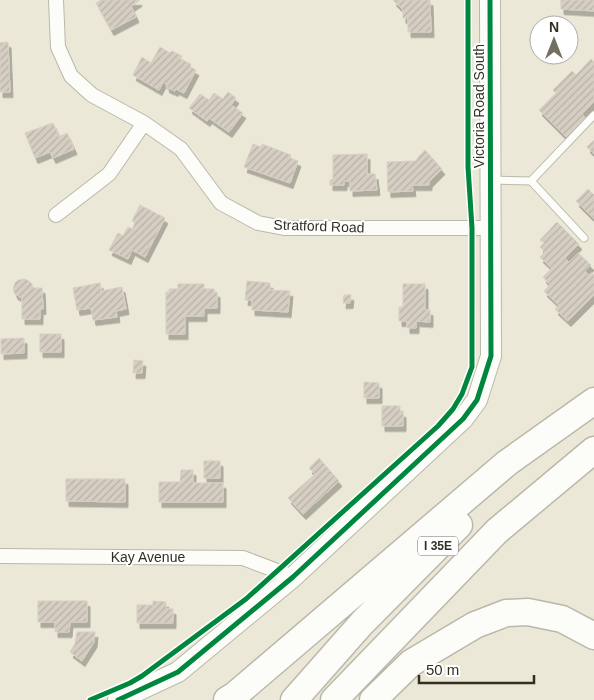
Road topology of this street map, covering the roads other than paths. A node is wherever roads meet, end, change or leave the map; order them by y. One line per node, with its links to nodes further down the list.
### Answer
1 (56, 0): 4 (street, Stratford Road)
2 (490, 0): 5 (street, Victoria Road South)
3 (594, 115): 6 (lane)
4 (144, 123): 7 (street); 8 (street, Stratford Road)
5 (491, 180): 6 (lane); 8 (street, Victoria Road South)
6 (531, 182): 9 (lane)
7 (56, 215)
8 (491, 228): 13 (street, Victoria Road South)
9 (584, 238)
10 (594, 403): 16 (highway); 17 (highway, I 35E)
11 (594, 450): 18 (highway, I 35E)
12 (0, 556): 13 (street, Kay Avenue)
13 (293, 577): 15 (street, Victoria Road South)
14 (594, 636): 19 (highway)
15 (118, 700)
16 (228, 700)
17 (294, 700)
18 (334, 700)
19 (373, 700)

